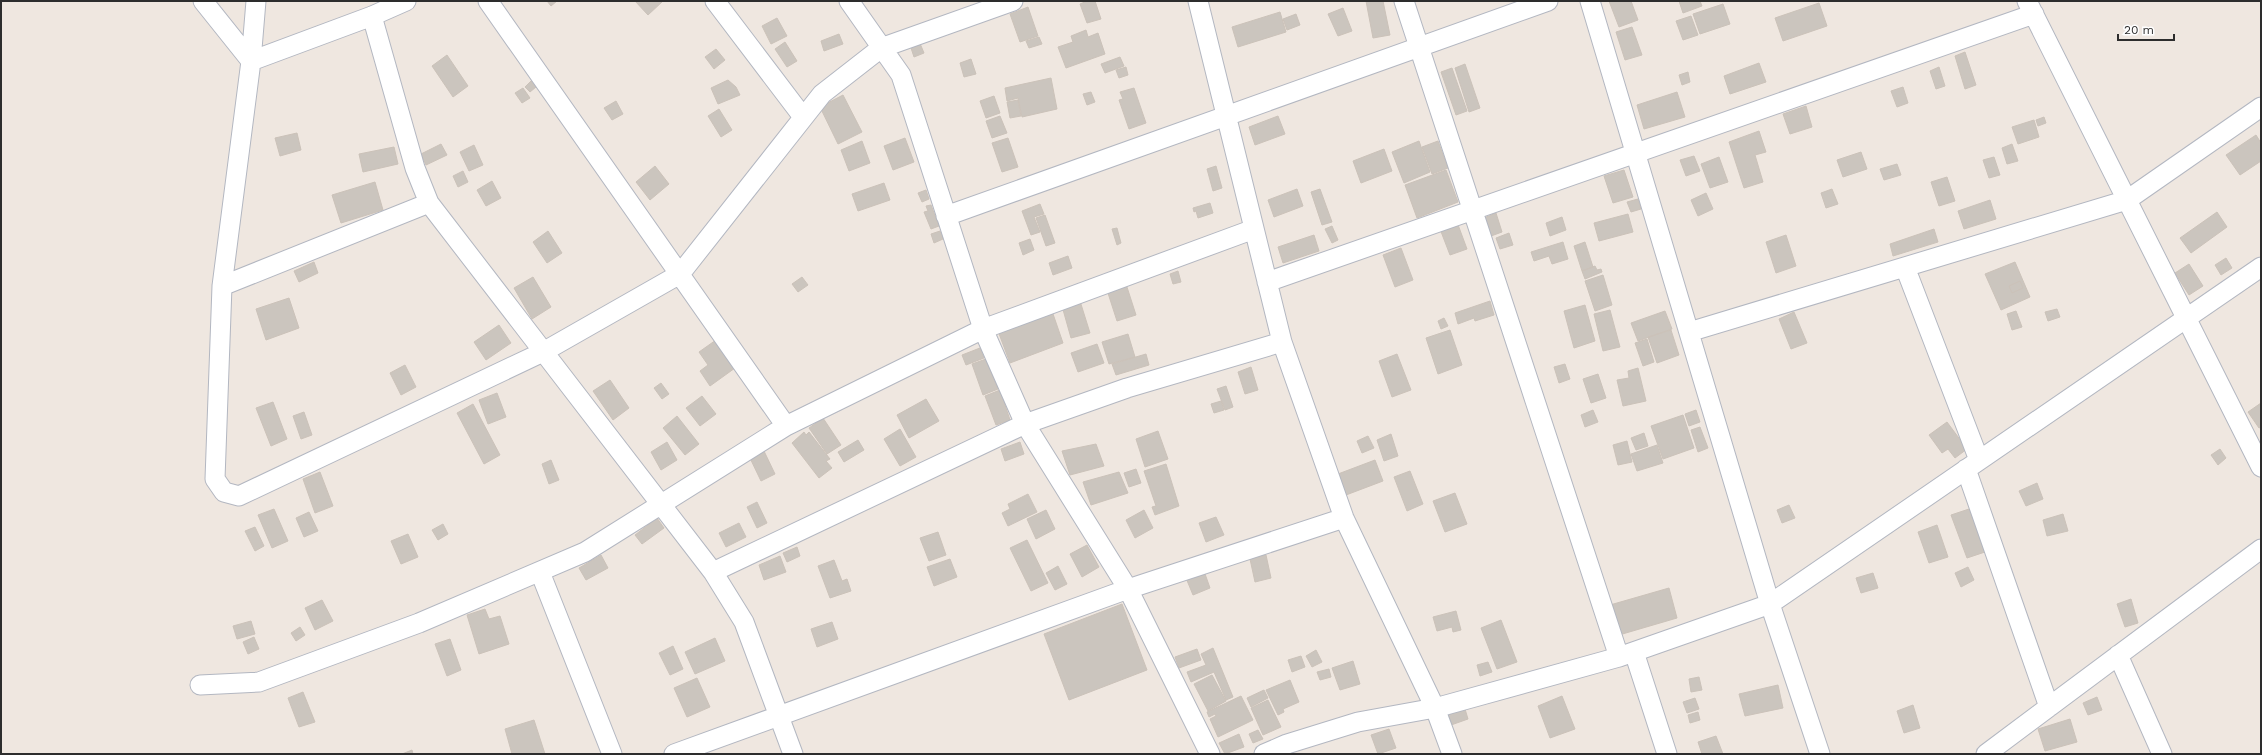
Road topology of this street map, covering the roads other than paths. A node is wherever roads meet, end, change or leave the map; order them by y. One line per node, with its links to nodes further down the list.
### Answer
1 (203, 1): 16 (street)
2 (256, 1): 16 (street)
3 (406, 1): 13 (street)
4 (488, 1): 28 (street)
5 (715, 1): 18 (street)
6 (849, 1): 15 (street)
7 (1013, 1): 15 (street)
8 (1198, 1): 19 (street)
9 (1404, 1): 14 (street)
10 (1548, 1): 14 (street)
11 (1590, 1): 20 (street)
12 (2030, 7): 20 (street); 21 (street)
13 (372, 16): 16 (street); 22 (street)
14 (1419, 47): 19 (street); 23 (street)
15 (881, 48): 18 (street); 24 (street)
16 (251, 61): 30 (street)
17 (2260, 110): 21 (street)
18 (803, 116): 28 (street)
19 (1226, 116): 24 (street); 25 (street)
20 (1635, 153): 23 (street); 33 (street)
21 (2127, 200): 26 (street); 31 (street)
22 (429, 203): 30 (street); 35 (street)
23 (1472, 210): 29 (street); 47 (street)
24 (946, 216): 32 (street)
25 (1254, 229): 29 (street); 32 (street)
26 (1905, 267): 33 (street); 38 (street)
27 (2261, 267): 31 (street)
28 (680, 274): 35 (street); 37 (street)
29 (1268, 282): 34 (street)
30 (222, 286): 35 (street)
31 (2186, 318): 38 (street); 39 (street)
32 (983, 329): 36 (street); 37 (street)
33 (1689, 332): 46 (street)
34 (1282, 342): 36 (street); 41 (street)
35 (543, 352): 40 (street)
36 (1025, 424): 44 (street); 45 (street)
37 (786, 426): 40 (street)
38 (1973, 465): 46 (street); 50 (street)
39 (2261, 467)
40 (661, 506): 43 (street); 44 (street)
41 (1344, 518): 45 (street); 51 (street)
42 (2261, 549): 48 (street)
43 (540, 572): 49 (street); 53 (street)
44 (713, 572): 52 (street)
45 (1128, 589): 52 (street); 56 (street)
46 (1770, 604): 47 (street); 60 (street)
47 (1626, 655): 51 (street); 59 (street)
48 (2118, 656): 50 (street); 62 (street)
49 (200, 685)
50 (2049, 707): 61 (street)
51 (1435, 708): 57 (street); 58 (street)
52 (779, 716): 54 (street); 55 (street)
53 (612, 754)
54 (674, 754)
55 (793, 754)
56 (1210, 754)
57 (1264, 754)
58 (1452, 754)
59 (1667, 754)
60 (1820, 754)
61 (1986, 754)
62 (2162, 754)

